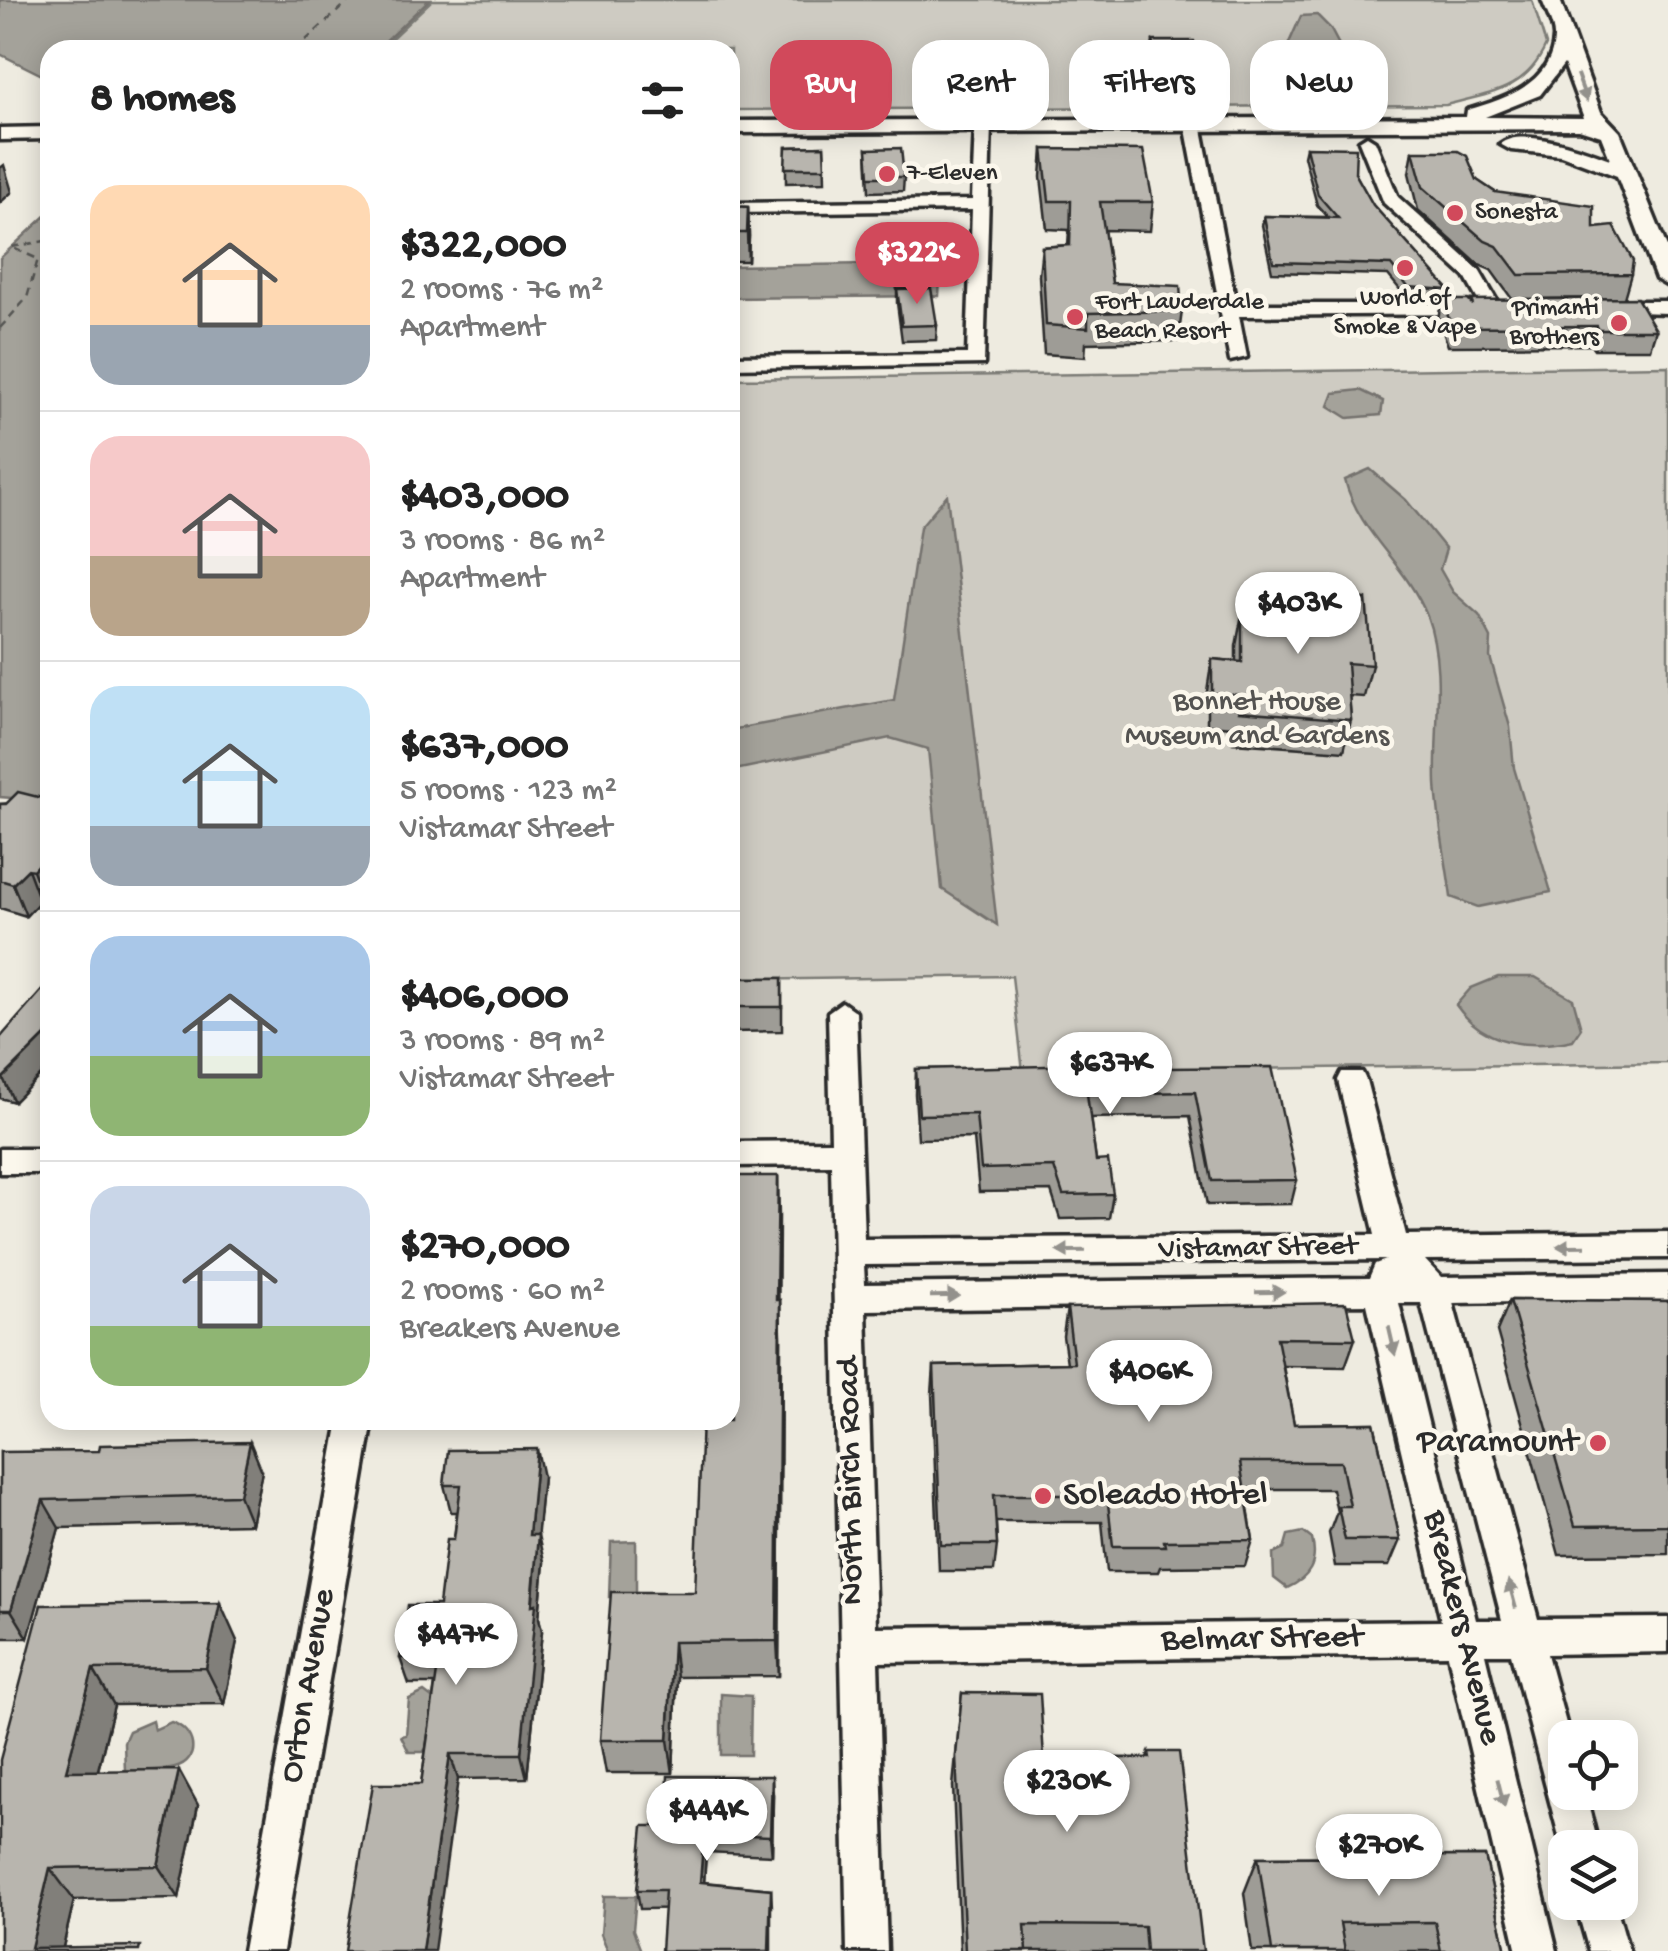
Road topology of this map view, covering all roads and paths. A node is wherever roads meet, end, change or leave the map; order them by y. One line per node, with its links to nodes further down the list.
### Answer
1 (1551, 0): 3 (main road)
2 (1570, 0): 6 (main road)
3 (1564, 37): 4 (main road); 6 (main road, one-way to 6)
4 (1397, 122): 6 (main road); 7 (main road)
5 (740, 126): 9 (main road)
6 (1610, 132): 10 (main road); 16 (main road)
7 (1195, 133): 9 (main road); 11 (main road); 22 (street)
8 (0, 134): 12 (main road)
9 (984, 134): 14 (main road); 17 (street)
10 (1466, 140): 11 (main road); 16 (main road)
11 (1367, 141): 22 (street)
12 (40, 143)
13 (40, 145): 15 (main road)
14 (740, 146)
15 (0, 156)
16 (1625, 172): 19 (main road)
17 (978, 206): 18 (street); 24 (street)
18 (740, 208)
19 (1668, 280)
20 (1668, 307): 21 (street)
21 (1586, 308)
22 (1231, 310): 23 (street)
23 (1237, 358)
24 (740, 362)
25 (842, 1012): 27 (street, North Birch Road)
26 (1352, 1080): 32 (street, Breakers Avenue)
27 (846, 1153): 28 (street); 34 (street, North Birch Road)
28 (740, 1154)
29 (0, 1161): 30 (street)
30 (40, 1161)
31 (1668, 1245): 32 (street, Vistamar Street, one-way to 32)
32 (1394, 1248): 33 (street, Vistamar Street); 36 (street, Breakers Avenue); 37 (street)
33 (1119, 1250): 34 (street, Vistamar Street, one-way to 34); 38 (street)
34 (847, 1252): 39 (street, North Birch Road)
35 (1668, 1286): 36 (street, Vistamar Street)
36 (1433, 1289): 37 (street, Vistamar Street); 42 (street, Breakers Avenue, one-way to 36)
37 (1380, 1290): 38 (street, Vistamar Street, one-way to 37); 43 (street, Breakers Avenue, one-way to 43)
38 (1126, 1294): 39 (street, Vistamar Street, one-way to 38)
39 (848, 1296): 44 (street, North Birch Road)
40 (354, 1430): 47 (street, Orton Avenue)
41 (1668, 1635): 42 (street, Belmar Street)
42 (1524, 1637): 43 (street, Belmar Street); 45 (street, Breakers Avenue)
43 (1463, 1638): 44 (street, Belmar Street); 49 (street, Breakers Avenue, one-way to 49)
44 (856, 1646): 48 (street, North Birch Road)
45 (1548, 1727)
46 (1601, 1920): 50 (street)
47 (263, 1951)
48 (867, 1951)
49 (1537, 1951)
50 (1609, 1951)

